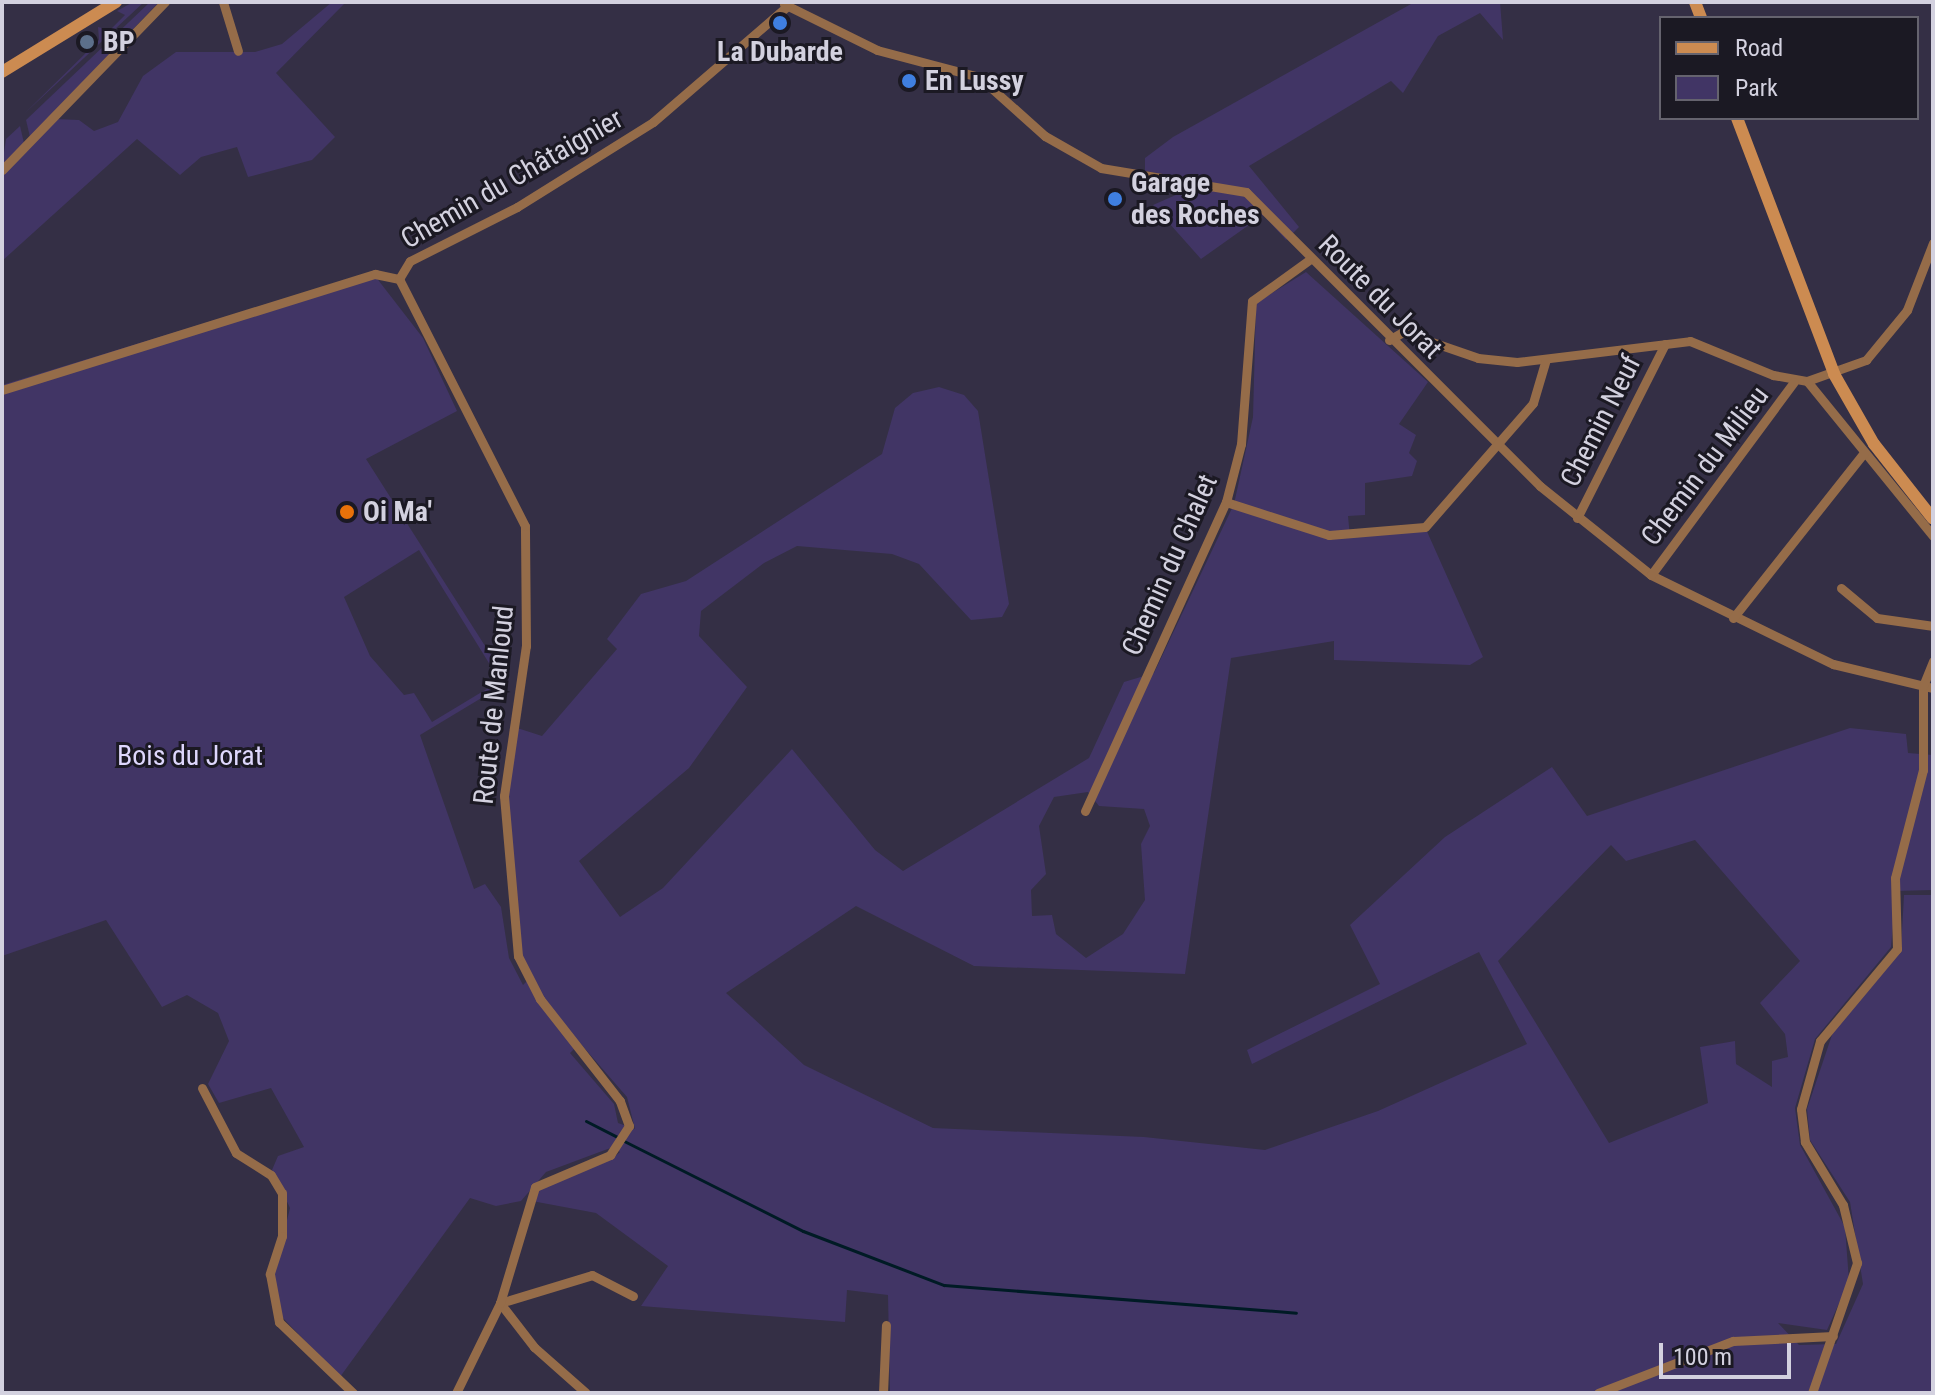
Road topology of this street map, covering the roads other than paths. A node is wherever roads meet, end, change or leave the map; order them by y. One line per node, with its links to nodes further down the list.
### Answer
1 (116, 2): 6 (main road)
2 (165, 2): 8 (street)
3 (223, 2): 5 (street)
4 (784, 4): 10 (street, Route du Jorat); 11 (street, Chemin du Châtaignier)
5 (238, 51)
6 (2, 72)
7 (1738, 120): 15 (main road)
8 (2, 170)
9 (1933, 243): 15 (street)
10 (1309, 260): 12 (street, Route du Jorat); 21 (street, Chemin du Chalet)
11 (399, 279): 18 (street, Chemin du Châtaignier); 34 (street, Route de Manloud)
12 (1389, 340): 14 (street); 19 (street, Route du Jorat)
13 (1665, 344): 14 (street); 17 (street); 22 (street, Chemin Neuf)
14 (1546, 359): 19 (street)
15 (1834, 374): 16 (street); 23 (main road)
16 (1807, 381): 17 (street); 20 (street)
17 (1794, 382): 25 (street, Chemin du Milieu)
18 (2, 390)
19 (1496, 443): 21 (street); 22 (street, Route du Jorat)
20 (1864, 453): 24 (street); 27 (street)
21 (1226, 502): 31 (street, Chemin du Chalet)
22 (1577, 518): 25 (street, Route du Jorat)
23 (1933, 519)
24 (1933, 536)
25 (1651, 575): 27 (street, Route du Jorat)
26 (1841, 588): 28 (street)
27 (1733, 618): 30 (street, Route du Jorat)
28 (1933, 626)
29 (1933, 661): 30 (street)
30 (1928, 687): 36 (street)
31 (1085, 811)
32 (202, 1088): 37 (street)
33 (633, 1296): 34 (street)
34 (500, 1303): 38 (street, Route de Manloud); 39 (street)
35 (886, 1325): 40 (street)
36 (1833, 1336): 41 (street); 42 (street)
37 (353, 1393)
38 (456, 1393)
39 (586, 1393)
40 (883, 1393)
41 (1598, 1393)
42 (1812, 1393)

